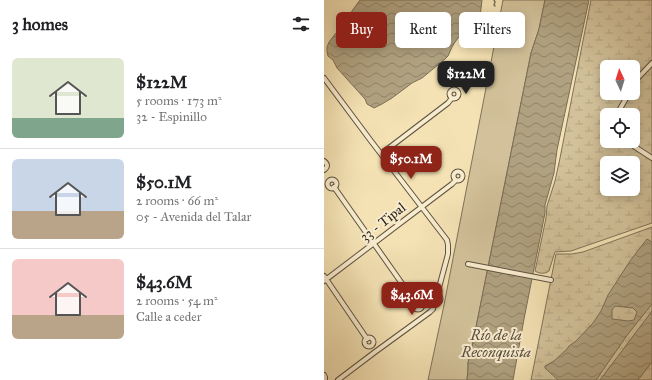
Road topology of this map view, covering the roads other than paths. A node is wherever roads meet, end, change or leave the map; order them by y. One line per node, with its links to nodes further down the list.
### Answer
1 (652, 63): 2 (street)
2 (640, 76)
3 (324, 78): 6 (street)
4 (452, 98): 6 (street)
5 (637, 148): 7 (street)
6 (381, 154): 12 (street)
7 (652, 158)
8 (324, 161): 9 (street)
9 (324, 170)
10 (456, 180): 12 (street, 33 - Tipal)
11 (334, 187): 13 (street)
12 (421, 207): 13 (street, 33 - Tipal); 21 (street)
13 (374, 244): 15 (street, 33 - Tipal); 17 (street)
14 (468, 264): 16 (street)
15 (325, 279): 18 (street)
16 (551, 280)
17 (415, 302)
18 (367, 339)
19 (324, 375): 20 (street)
20 (325, 380)
21 (338, 380)

